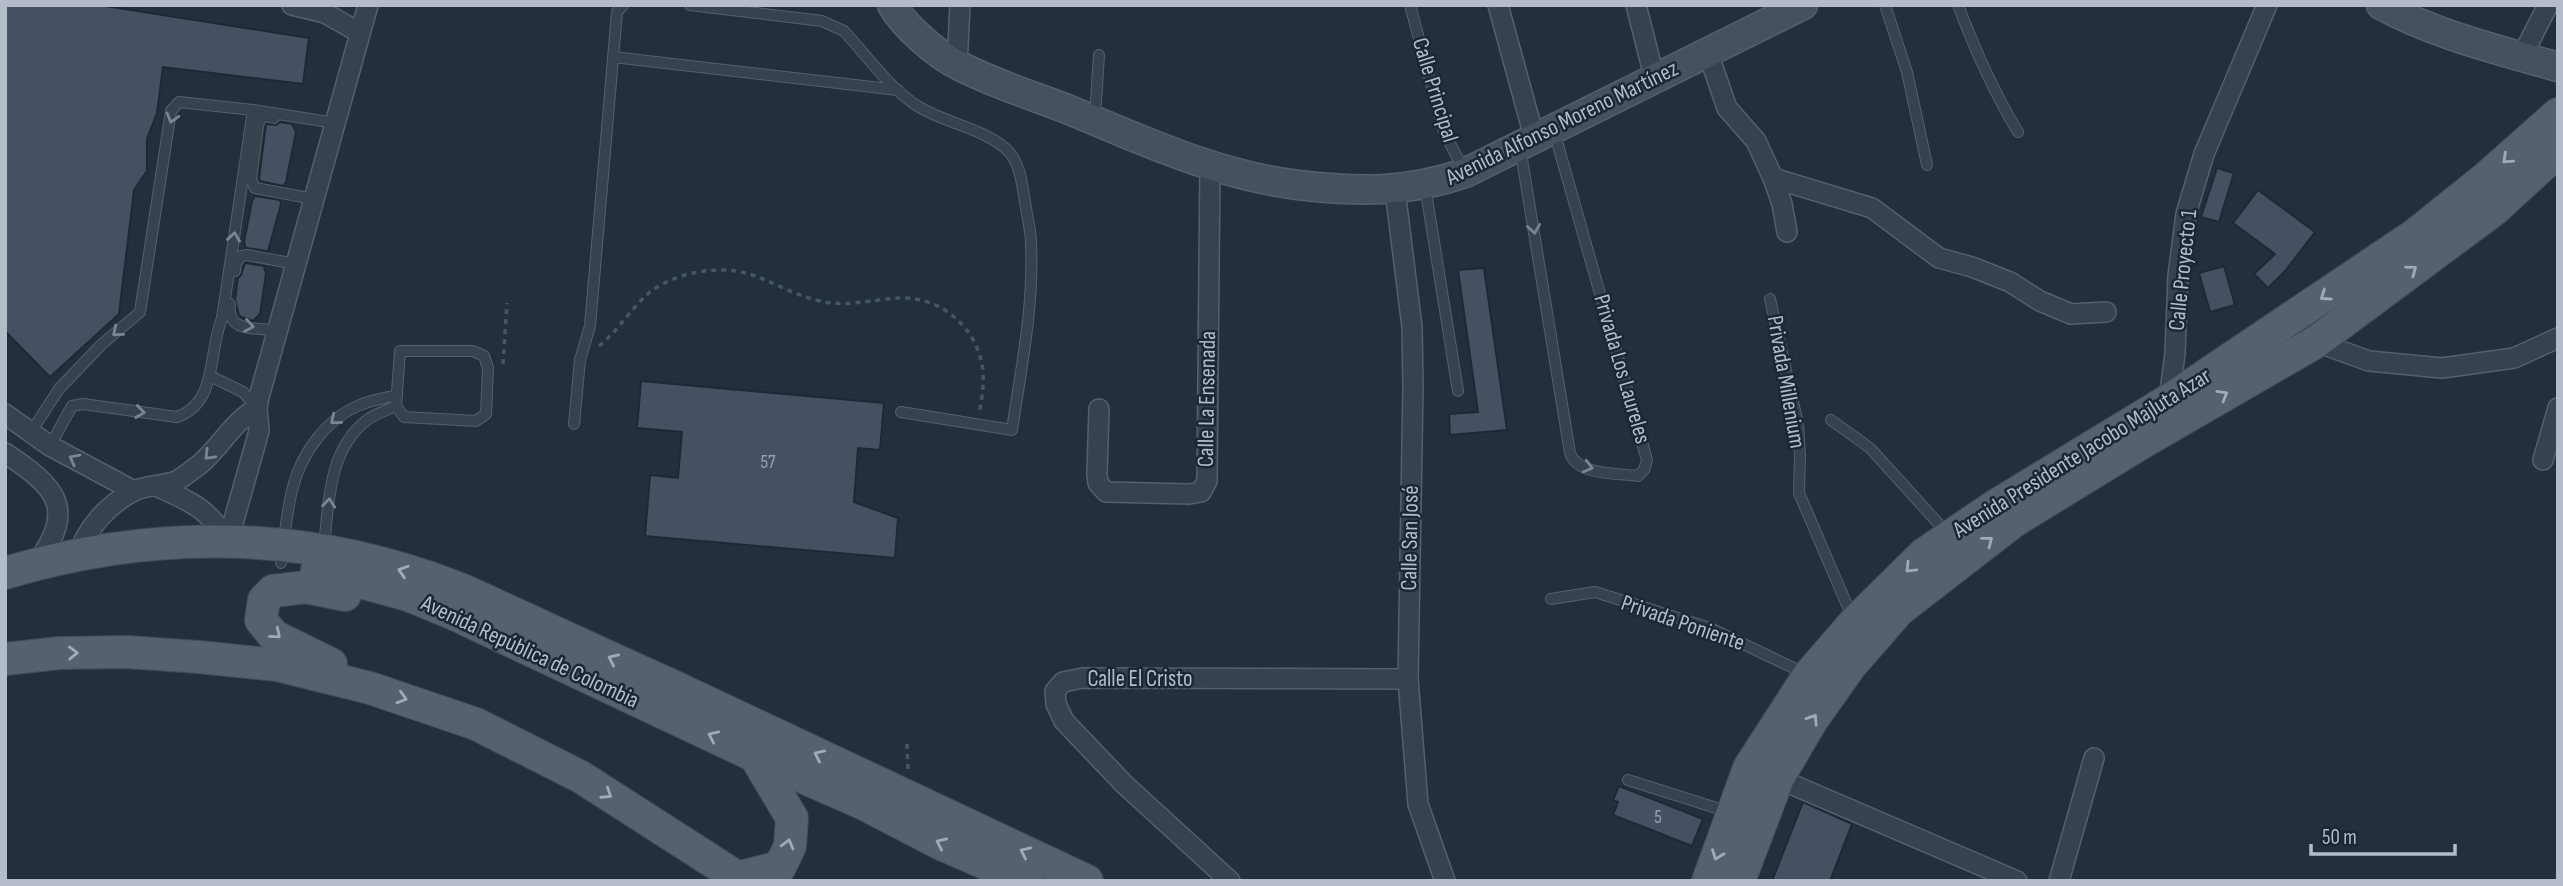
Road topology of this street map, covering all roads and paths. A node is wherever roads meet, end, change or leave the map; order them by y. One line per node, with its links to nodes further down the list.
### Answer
1 (292, 5): 18 (street)
2 (368, 5): 18 (street)
3 (623, 5): 22 (lane)
4 (690, 5): 16 (lane)
5 (892, 5): 23 (main road, Avenida Alfonso Moreno Martínez)
6 (960, 5): 23 (street)
7 (1410, 5): 36 (lane, Calle Principal)
8 (1498, 5): 32 (street)
9 (1636, 5): 25 (street)
10 (1803, 5): 17 (main road, Avenida Alfonso Moreno Martínez)
11 (1885, 5): 34 (lane)
12 (1958, 5): 31 (lane)
13 (2267, 5): 57 (street, Calle Proyecto 1)
14 (2381, 5): 21 (main road)
15 (2549, 5): 21 (street)
16 (735, 8): 26 (lane)
17 (1776, 11): 19 (main road, Avenida Alfonso Moreno Martínez)
18 (360, 33): 30 (street)
19 (1708, 53): 25 (main road, Avenida Alfonso Moreno Martínez); 37 (street)
20 (1098, 55): 29 (lane)
21 (2522, 56): 24 (main road)
22 (613, 57): 26 (lane); 49 (lane)
23 (957, 65): 29 (main road, Avenida Alfonso Moreno Martínez)
24 (2558, 67)
25 (1655, 80): 32 (main road, Avenida Alfonso Moreno Martínez)
26 (898, 90): 62 (lane)
27 (253, 110): 30 (lane); 51 (lane, one-way to 27); 63 (lane, one-way to 63)
28 (2558, 114): 57 (main road, Avenida Presidente Jacobo Majluta Azar, one-way to 57)
29 (1095, 121): 35 (main road, Avenida Alfonso Moreno Martínez)
30 (334, 126): 40 (street); 40 (lane)
31 (2018, 132)
32 (1536, 139): 32 (lane, Privada Los Laureles, one-way to 32); 36 (main road, Avenida Alfonso Moreno Martínez)
33 (2558, 151): 48 (main road, Avenida Presidente Jacobo Majluta Azar, one-way to 33)
34 (1927, 164)
35 (1210, 165): 39 (main road, Avenida Alfonso Moreno Martínez); 56 (street, Calle La Ensenada)
36 (1465, 173): 38 (main road, Avenida Alfonso Moreno Martínez)
37 (1773, 178): 41 (street); 45 (street)
38 (1425, 185): 39 (main road, Avenida Alfonso Moreno Martínez); 52 (lane)
39 (1395, 190): 82 (street, Calle San José)
40 (314, 199): 42 (street)
41 (1787, 232)
42 (296, 264): 46 (street); 46 (lane, one-way to 46)
43 (1770, 299): 79 (lane, Privada Millenium)
44 (507, 303): 50 (path)
45 (2106, 312)
46 (278, 330): 54 (street)
47 (2558, 338): 48 (street)
48 (2316, 342): 57 (main road, Avenida Presidente Jacobo Majluta Azar, one-way to 48)
49 (580, 360): 61 (lane); 62 (path)
50 (488, 368): 53 (lane); 53 (lane)
51 (210, 376): 54 (lane); 64 (lane, one-way to 51)
52 (1458, 391)
53 (397, 400): 71 (lane, one-way to 71); 73 (lane, one-way to 53)
54 (257, 408): 67 (street, one-way to 67); 70 (street)
55 (2558, 408): 66 (street)
56 (1099, 409)
57 (2174, 410): 69 (main road, Avenida Presidente Jacobo Majluta Azar); 86 (main road, Avenida Presidente Jacobo Majluta Azar, one-way to 57)
58 (901, 412): 62 (lane)
59 (5, 414): 63 (street)
60 (1831, 420): 69 (lane)
61 (574, 424)
62 (977, 424)
63 (31, 432): 64 (street)
64 (50, 446): 68 (street, one-way to 64)
65 (5, 453): 74 (street)
66 (2543, 460)
67 (156, 486): 68 (street); 70 (street)
68 (134, 491): 72 (street)
69 (1949, 535): 79 (main road, Avenida Presidente Jacobo Majluta Azar, one-way to 79)
70 (229, 541): 71 (main road); 72 (main road)
71 (282, 554): 73 (main road, Avenida República de Colombia); 76 (main road, Avenida República de Colombia)
72 (78, 555): 74 (main road)
73 (323, 561): 78 (main road, Avenida República de Colombia); 91 (main road, one-way to 73)
74 (37, 563): 75 (main road)
75 (5, 573)
76 (5, 595)
77 (1551, 599): 81 (lane, Privada Poniente)
78 (454, 614): 83 (main road, one-way to 83); 84 (main road, Avenida República de Colombia, one-way to 78)
79 (1854, 623): 81 (main road, Avenida Presidente Jacobo Majluta Azar)
80 (5, 659): 83 (main road, one-way to 83)
81 (1809, 675): 86 (main road, Avenida Presidente Jacobo Majluta Azar)
82 (1408, 679): 92 (street, Calle El Cristo); 93 (street, Calle San José)
83 (370, 688): 89 (main road, one-way to 89)
84 (755, 756): 89 (main road, one-way to 84); 90 (main road, Avenida República de Colombia, one-way to 84)
85 (2094, 758): 97 (street)
86 (1764, 773): 88 (main road, Avenida Presidente Jacobo Majluta Azar); 95 (main road, Avenida Presidente Jacobo Majluta Azar); 96 (street)
87 (1628, 780): 88 (lane)
88 (1733, 813): 94 (main road, Avenida Presidente Jacobo Majluta Azar, one-way to 94)
89 (740, 879)
90 (1026, 881)
91 (1087, 881)
92 (1230, 881)
93 (1445, 881)
94 (1708, 881)
95 (1739, 881)
96 (2017, 881)
97 (2059, 881)

